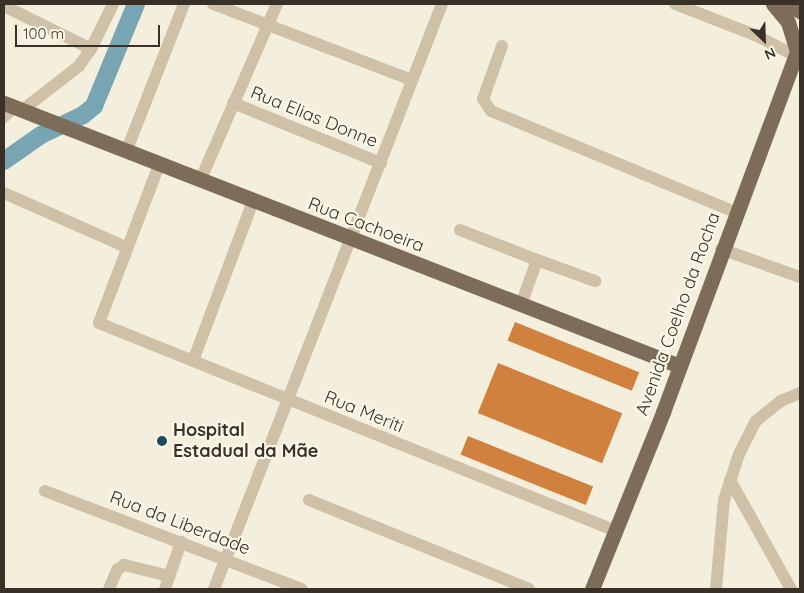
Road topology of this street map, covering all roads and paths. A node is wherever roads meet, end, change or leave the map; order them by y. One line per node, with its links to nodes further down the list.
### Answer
1 (113, 4): 13 (street)
2 (184, 4): 18 (street)
3 (213, 4): 11 (street)
4 (277, 4): 11 (street)
5 (442, 4): 15 (street)
6 (675, 4): 14 (street)
7 (773, 4): 14 (main road)
8 (786, 4): 10 (main road)
9 (4, 6): 13 (street)
10 (800, 10)
11 (268, 25): 15 (street); 16 (street)
12 (502, 46): 24 (street)
13 (92, 49): 17 (street)
14 (796, 49): 24 (main road, Avenida Coelho da Rocha)
15 (412, 80): 19 (street)
16 (233, 104): 19 (street, Rua Elias Donne); 21 (street)
17 (10, 110): 18 (main road, Rua Cachoeira)
18 (126, 152): 20 (main road, Rua Cachoeira)
19 (381, 163): 26 (street)
20 (159, 165): 21 (main road, Rua Cachoeira); 27 (street)
21 (200, 181): 23 (main road, Rua Cachoeira)
22 (4, 193): 27 (street)
23 (253, 201): 26 (main road, Rua Cachoeira); 33 (street)
24 (735, 212): 28 (main road, Avenida Coelho da Rocha)
25 (460, 230): 29 (street)
26 (352, 240): 32 (main road, Rua Cachoeira); 36 (street)
27 (126, 248): 33 (street, Rua Meriti)
28 (721, 249): 30 (street); 34 (main road, Avenida Coelho da Rocha)
29 (538, 260): 31 (street); 32 (street)
30 (800, 277)
31 (595, 281)
32 (521, 305): 34 (main road, Rua Cachoeira)
33 (193, 361): 36 (street, Rua Meriti)
34 (680, 366): 40 (main road, Avenida Coelho da Rocha)
35 (800, 393): 37 (street)
36 (288, 401): 40 (street, Rua Meriti); 42 (street)
37 (730, 480): 50 (street); 51 (street)
38 (45, 491): 41 (street, Rua da Liberdade)
39 (308, 500): 48 (street)
40 (616, 531): 49 (main road, Avenida Coelho da Rocha)
41 (181, 542): 42 (street, Rua da Liberdade); 43 (street)
42 (224, 559): 46 (street); 47 (street, Rua da Liberdade)
43 (169, 576): 44 (street); 45 (street)
44 (109, 589)
45 (164, 589)
46 (214, 589)
47 (302, 589)
48 (529, 589)
49 (592, 589)
50 (716, 589)
51 (791, 589)

